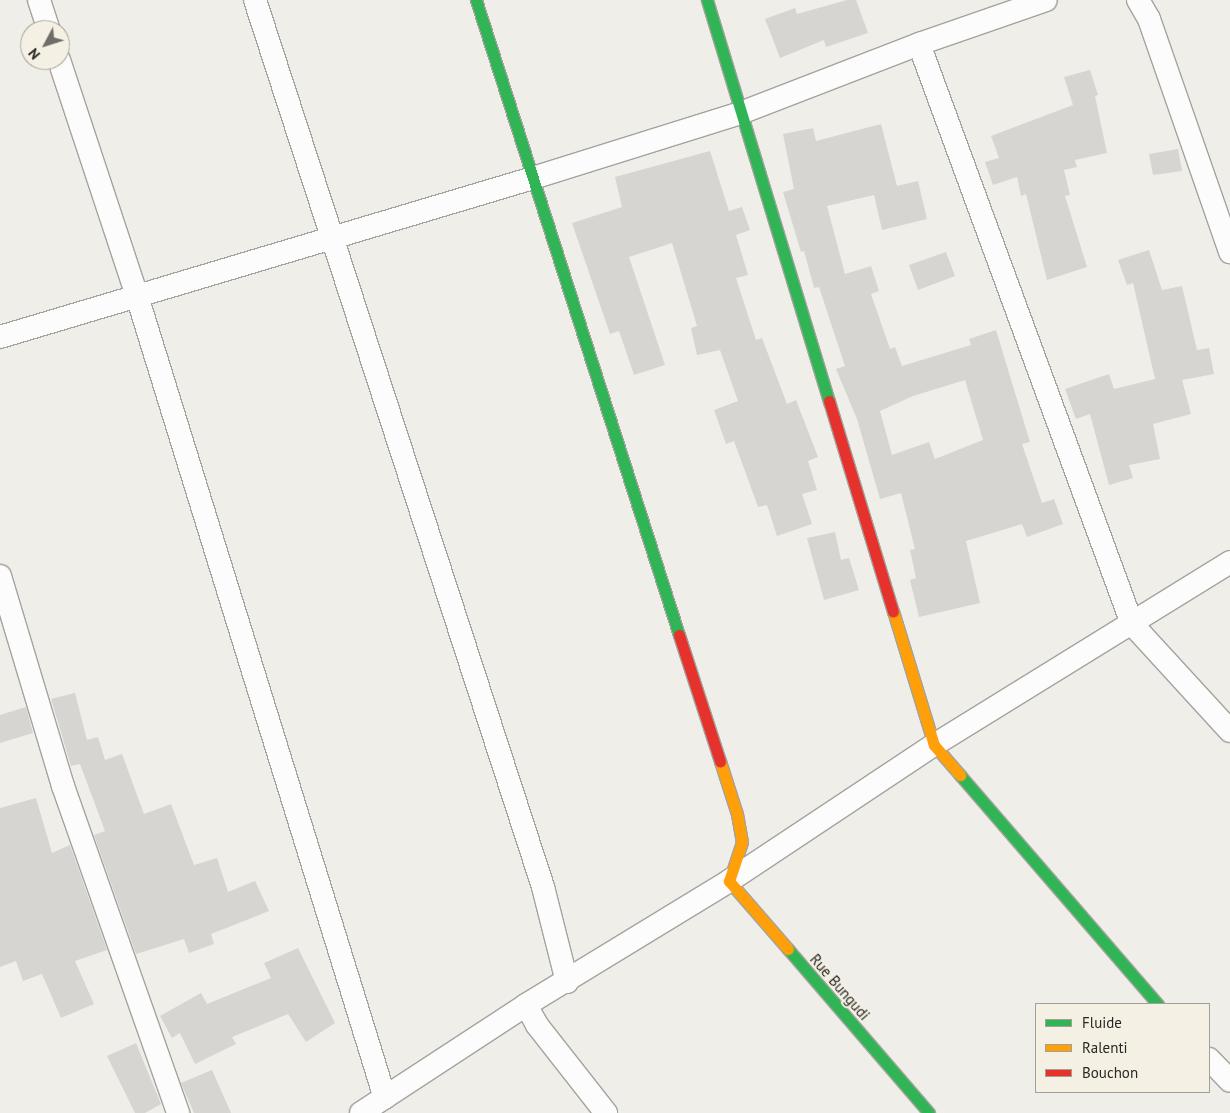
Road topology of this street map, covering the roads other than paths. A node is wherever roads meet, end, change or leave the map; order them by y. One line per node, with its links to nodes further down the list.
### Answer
1 (39, 0): 7 (street)
2 (256, 0): 12 (street)
3 (476, 0): 11 (street)
4 (707, 0): 10 (street)
5 (1046, 0): 8 (street)
6 (1138, 0): 13 (street)
7 (46, 20)
8 (919, 44): 10 (street); 18 (street)
9 (62, 70): 14 (street)
10 (743, 112): 11 (street); 20 (street)
11 (533, 178): 12 (street); 21 (street)
12 (332, 237): 14 (street); 22 (street)
13 (1230, 252)
14 (137, 296): 15 (street); 27 (street)
15 (0, 337)
16 (1230, 562): 18 (street)
17 (0, 576): 28 (street)
18 (1132, 624): 19 (street); 20 (street)
19 (1230, 731)
20 (934, 745): 21 (street); 23 (street)
21 (729, 881): 22 (street); 31 (street, Rue Bungudi)
22 (567, 982): 24 (street)
23 (1157, 1003)
24 (526, 1005): 27 (street); 30 (street)
25 (1210, 1060): 26 (street)
26 (1230, 1082)
27 (385, 1098): 29 (street)
28 (178, 1113)
29 (362, 1113)
30 (606, 1113)
31 (930, 1113)

